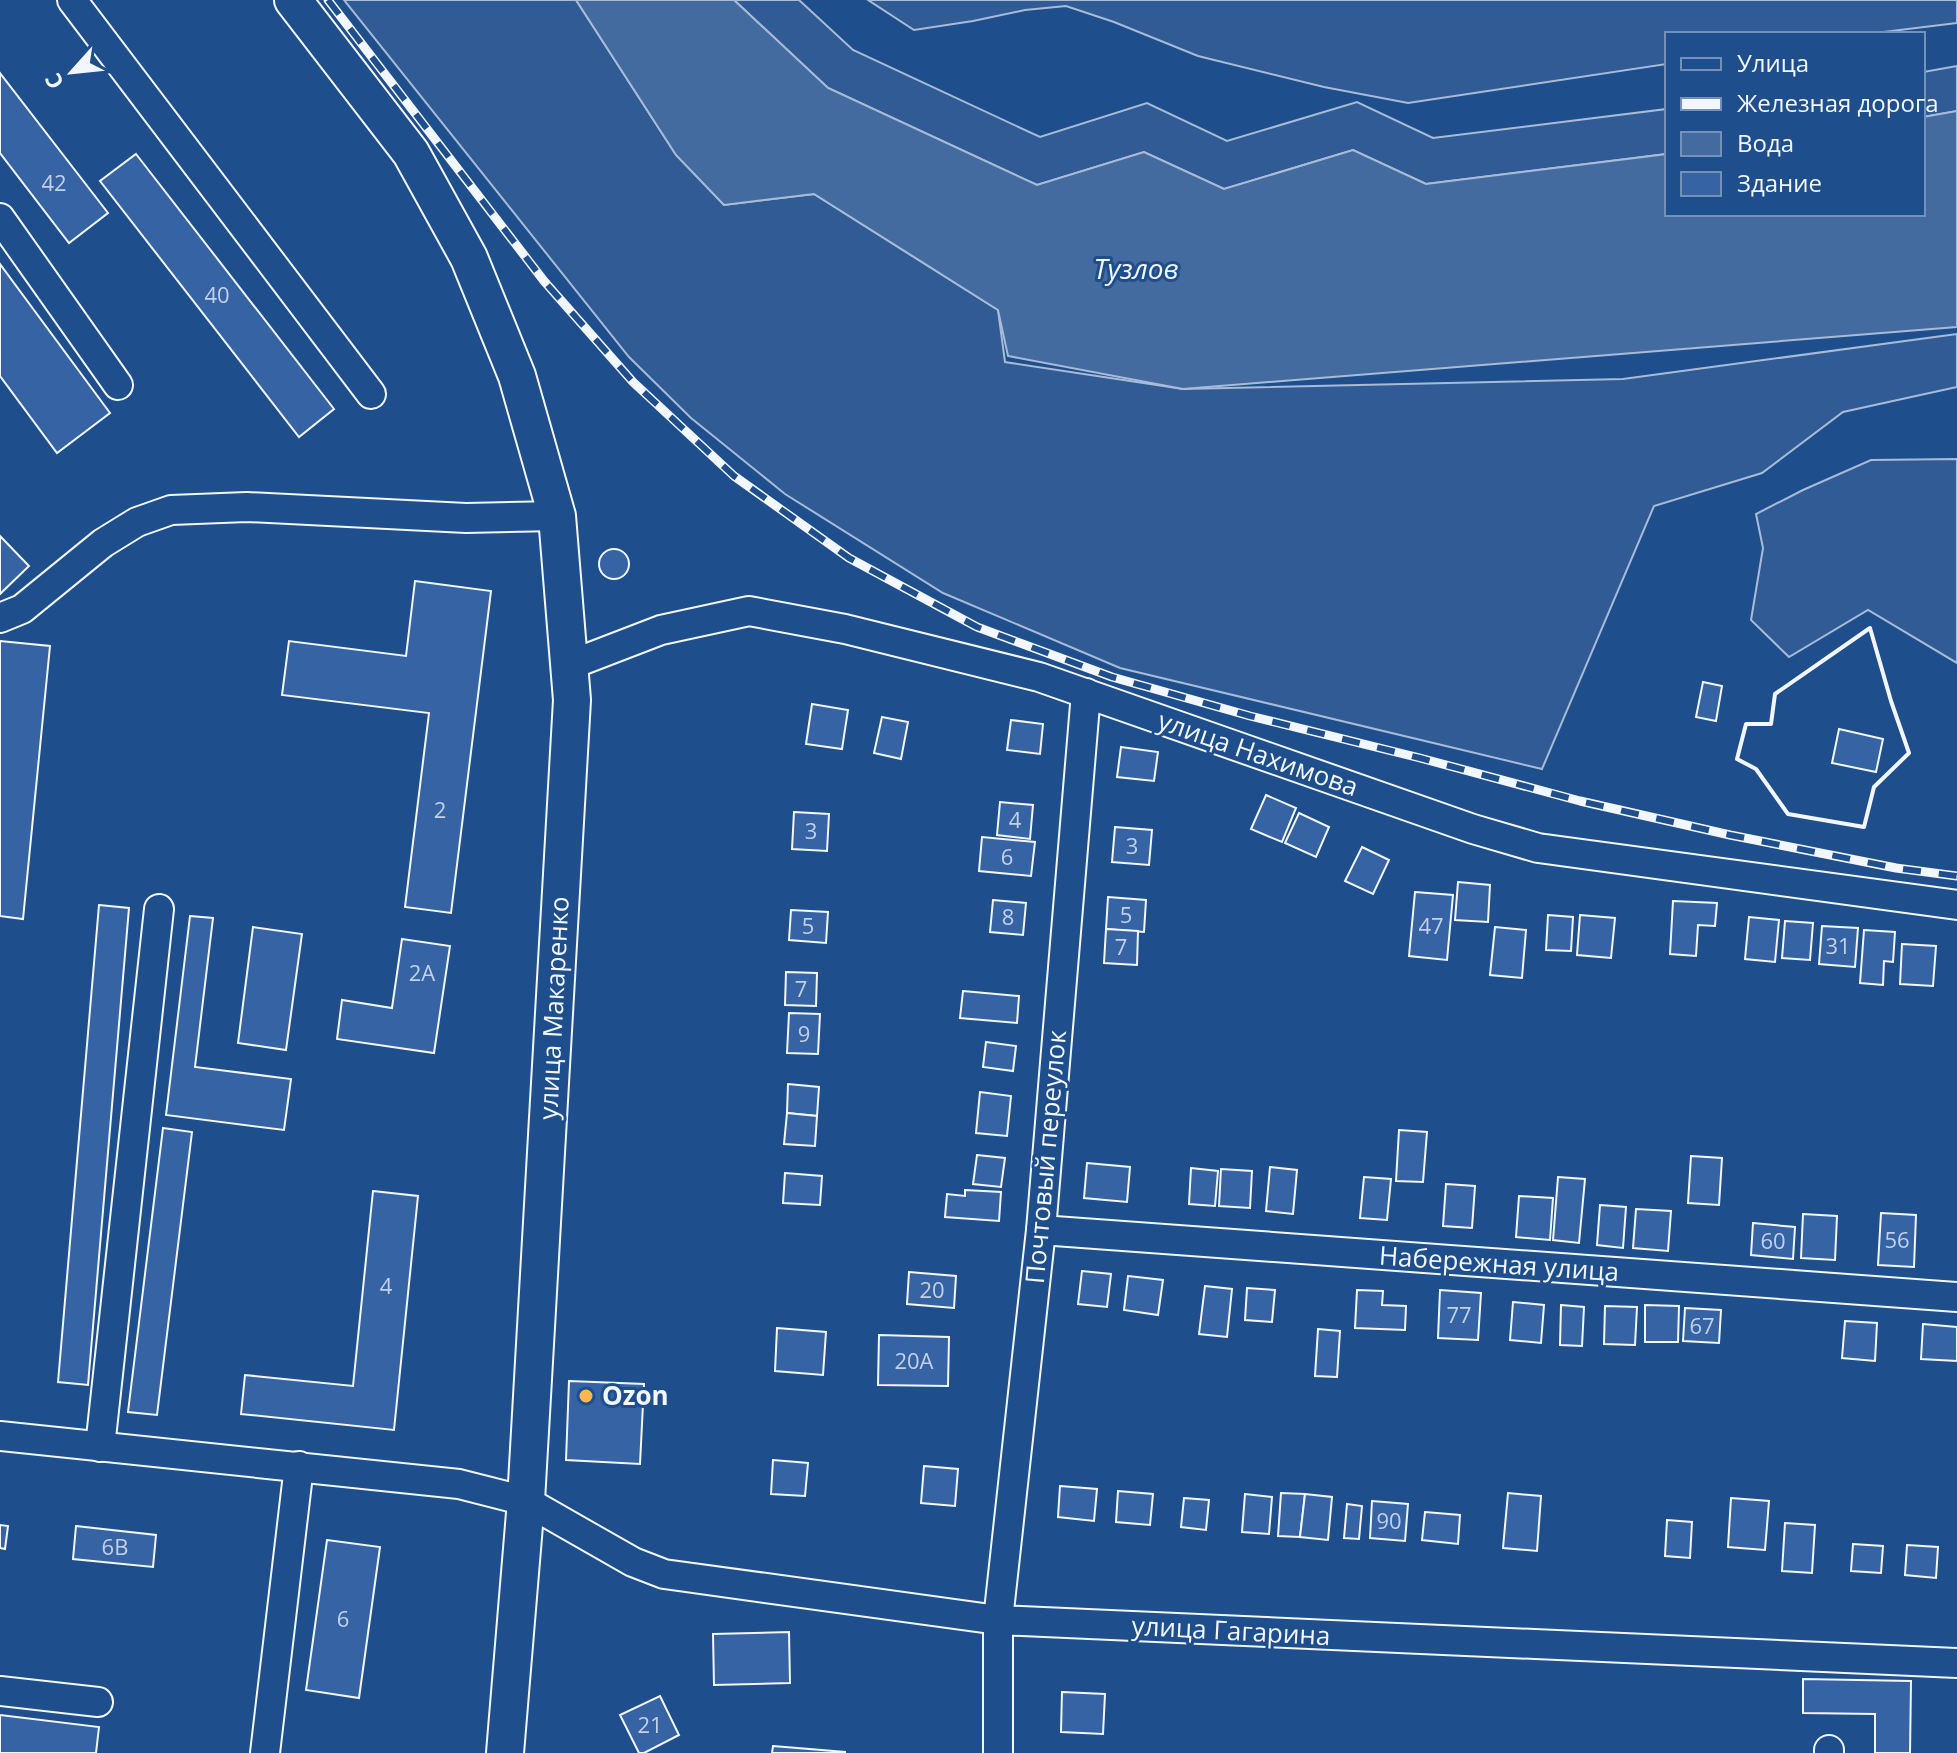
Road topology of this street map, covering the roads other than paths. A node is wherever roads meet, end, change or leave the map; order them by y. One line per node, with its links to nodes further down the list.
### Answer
1 (72, 0): 5 (street)
2 (293, 0): 6 (main road, улица Макаренко)
3 (0, 218): 4 (street)
4 (118, 385)
5 (371, 394)
6 (557, 516): 7 (street); 8 (main road, улица Макаренко)
7 (0, 618)
8 (570, 665): 9 (street, улица Нахимова); 17 (main road, улица Макаренко)
9 (1086, 693): 10 (street, улица Нахимова); 12 (street, Почтовый переулок)
10 (1957, 905)
11 (159, 909): 15 (street)
12 (1041, 1230): 13 (street, Набережная улица); 18 (street, Почтовый переулок)
13 (1957, 1297)
14 (0, 1436): 15 (street)
15 (100, 1447): 16 (street)
16 (299, 1466): 17 (street); 22 (street)
17 (526, 1501): 18 (street, улица Гагарина); 23 (main road, улица Макаренко)
18 (998, 1620): 19 (street, улица Гагарина); 24 (street, Почтовый переулок)
19 (1957, 1663)
20 (0, 1691): 21 (street)
21 (98, 1702)
22 (265, 1753)
23 (505, 1753)
24 (998, 1753)

